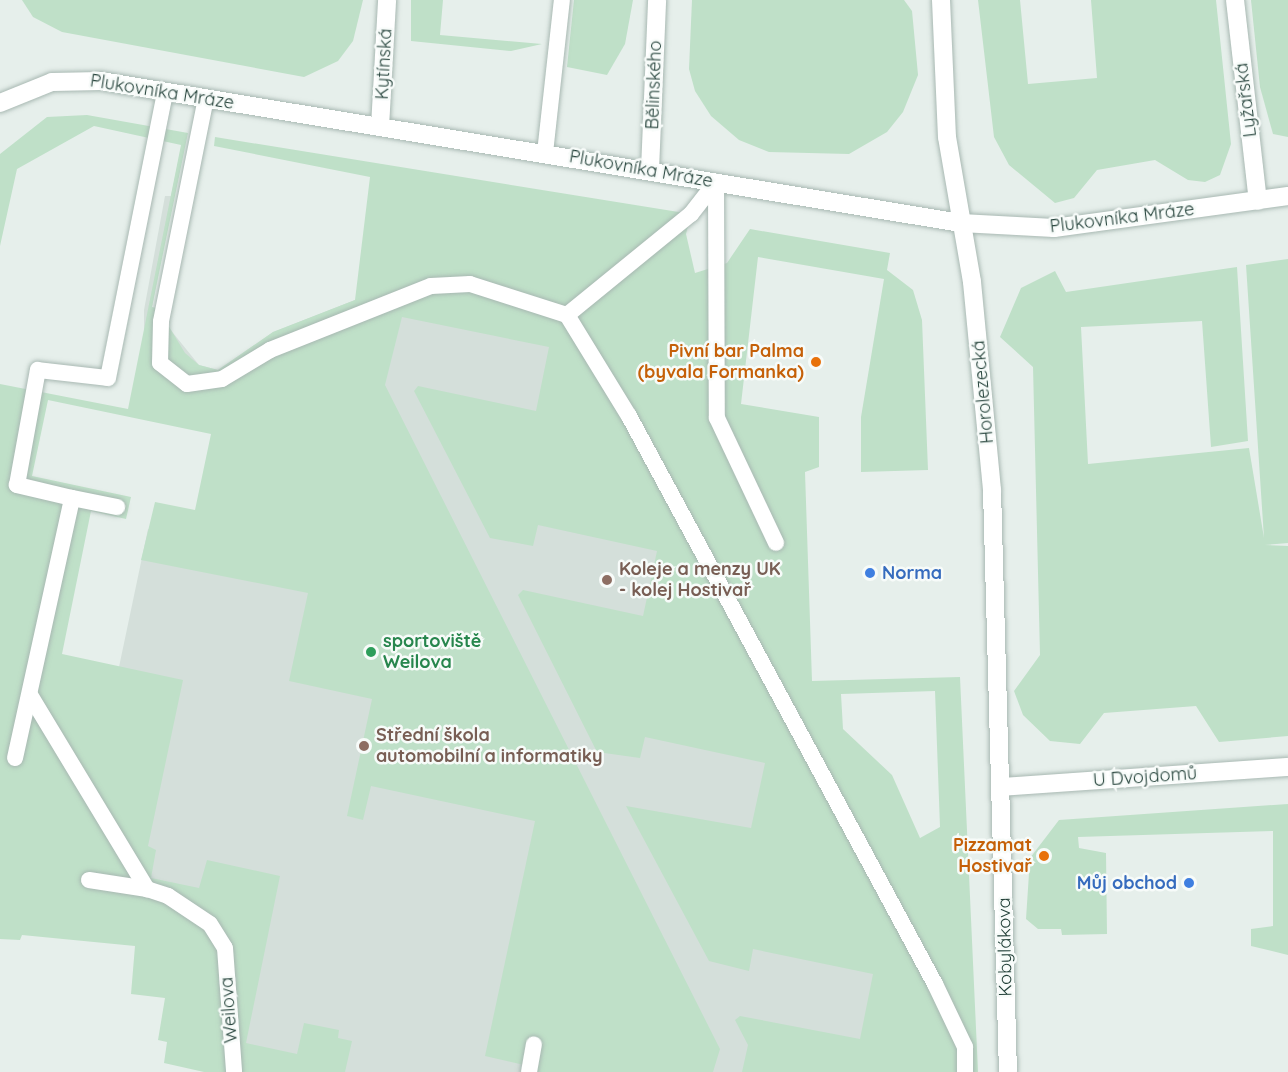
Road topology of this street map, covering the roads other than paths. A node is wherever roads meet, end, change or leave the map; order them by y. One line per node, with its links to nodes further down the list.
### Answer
1 (387, 0): 9 (street, Kytínská)
2 (562, 0): 10 (lane)
3 (657, 0): 11 (street, Bělinského)
4 (941, 0): 15 (street, Horolezecká)
5 (1235, 0): 14 (street, Lyžařská)
6 (165, 92): 7 (street, Plukovníka Mráze); 8 (street, Plukovníka Mráze); 17 (lane)
7 (206, 98): 9 (street, Plukovníka Mráze); 16 (lane)
8 (0, 100)
9 (380, 127): 10 (street, Plukovníka Mráze)
10 (546, 153): 11 (street, Plukovníka Mráze)
11 (650, 170): 12 (street, Plukovníka Mráze)
12 (717, 182): 15 (street, Plukovníka Mráze); 16 (lane); 19 (lane)
13 (1288, 196): 14 (street, Plukovníka Mráze)
14 (1258, 201): 15 (street, Plukovníka Mráze)
15 (961, 223): 23 (street, Horolezecká)
16 (567, 315): 29 (lane)
17 (72, 498): 18 (lane); 20 (lane)
18 (117, 507)
19 (776, 543)
20 (30, 694): 21 (lane); 25 (lane)
21 (15, 758)
22 (1288, 767): 23 (street, U Dvojdomů)
23 (1001, 787): 30 (street, Kobylákova)
24 (89, 879): 25 (lane)
25 (147, 889): 27 (lane, Weilova)
26 (534, 1044): 28 (lane)
27 (234, 1072)
28 (529, 1072)
29 (965, 1072)
30 (1008, 1072)

